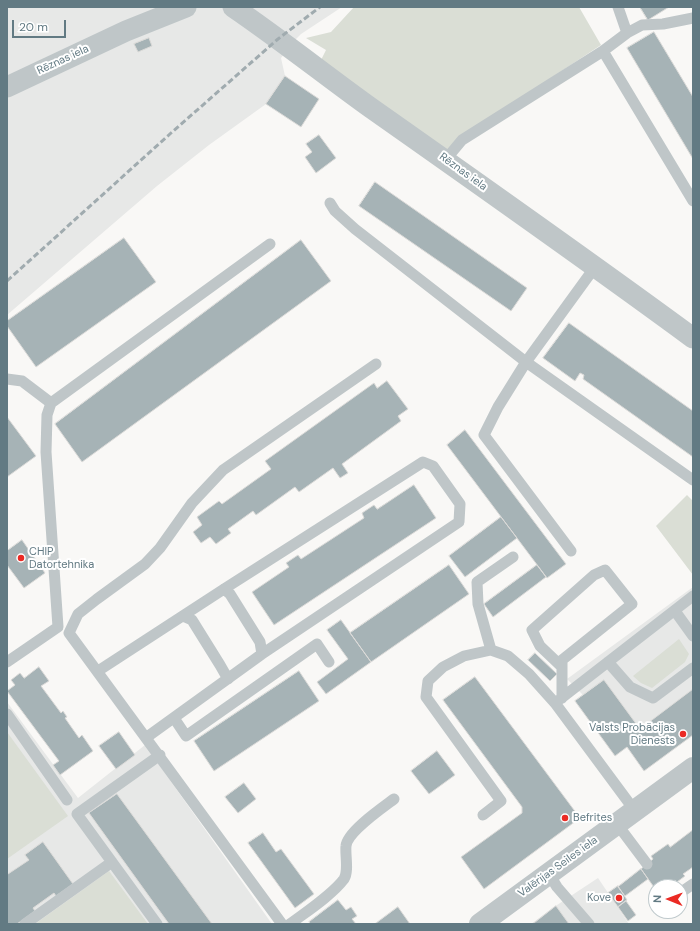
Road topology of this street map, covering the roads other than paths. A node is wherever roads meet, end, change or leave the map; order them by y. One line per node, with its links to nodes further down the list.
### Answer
1 (186, 7): 7 (street, Rēznas iela)
2 (233, 7): 8 (street, Rēznas iela)
3 (618, 7): 5 (lane)
4 (693, 18): 5 (lane)
5 (626, 33): 6 (lane)
6 (604, 50): 8 (lane); 9 (lane)
7 (7, 87)
8 (446, 160): 12 (street, Rēznas iela)
9 (693, 201)
10 (330, 204): 14 (lane)
11 (270, 244): 17 (lane)
12 (595, 267): 13 (street, Rēznas iela); 14 (lane)
13 (693, 338)
14 (526, 362): 18 (lane); 19 (lane)
15 (376, 364): 26 (lane)
16 (7, 379): 17 (lane)
17 (50, 403): 25 (lane)
18 (693, 480)
19 (572, 551)
20 (513, 557): 28 (lane)
21 (224, 589): 24 (lane); 29 (lane); 29 (lane)
22 (693, 596): 23 (lane)
23 (675, 611): 27 (lane); 32 (lane)
24 (183, 616): 35 (lane); 36 (lane)
25 (58, 627): 26 (lane); 30 (lane)
26 (69, 632): 35 (lane)
27 (693, 636)
28 (491, 650): 37 (lane); 46 (lane)
29 (262, 654): 36 (lane)
30 (7, 662)
31 (329, 662): 39 (lane)
32 (608, 662): 34 (lane); 37 (lane)
33 (562, 667): 33 (lane); 37 (lane)
34 (693, 668)
35 (98, 671): 40 (lane)
36 (228, 679): 39 (lane)
37 (559, 700): 45 (lane)
38 (7, 714): 44 (lane)
39 (174, 718): 40 (lane)
40 (146, 737): 41 (lane)
41 (160, 755): 48 (lane); 53 (lane)
42 (692, 772): 45 (street, Valērijas Seiles iela)
43 (394, 799): 54 (lane)
44 (67, 800)
45 (635, 811): 47 (street, Valērijas Seiles iela)
46 (483, 815)
47 (618, 824): 49 (lane); 50 (street, Valērijas Seiles iela)
48 (112, 862): 51 (lane); 52 (lane)
49 (647, 864)
50 (549, 874): 55 (street, Valērijas Seiles iela); 56 (lane)
51 (26, 924)
52 (157, 924)
53 (282, 924)
54 (290, 924)
55 (480, 924)
56 (589, 924)

